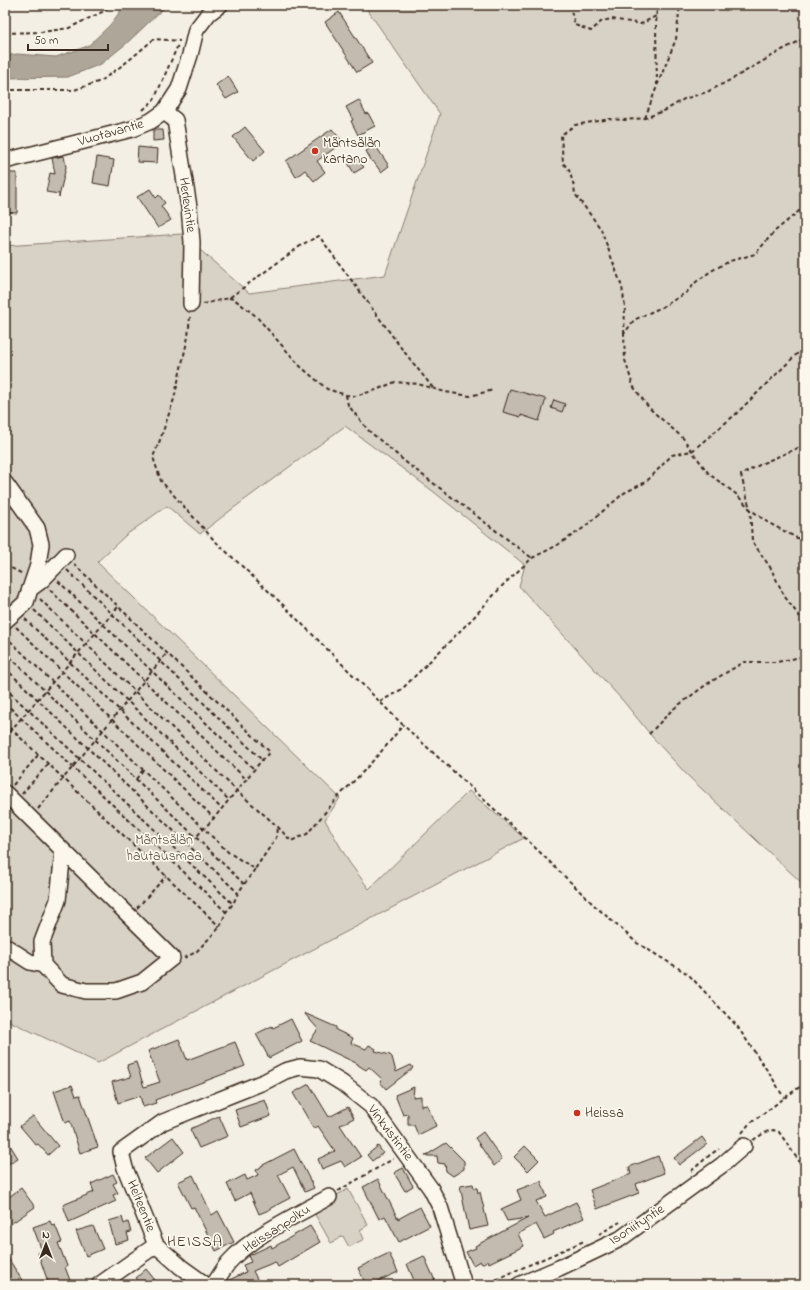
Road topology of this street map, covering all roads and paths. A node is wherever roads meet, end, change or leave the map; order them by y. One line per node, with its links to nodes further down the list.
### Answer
1 (109, 5): 9 (path)
2 (220, 5): 15 (street, Vuotavantie)
3 (528, 5): 4 (path)
4 (545, 5)
5 (554, 5): 8 (path)
6 (657, 5): 8 (path)
7 (680, 5): 13 (path)
8 (656, 16): 13 (path)
9 (5, 33)
10 (182, 36): 12 (path)
11 (805, 38): 17 (path)
12 (180, 41): 14 (path); 16 (path)
13 (657, 86): 17 (path)
14 (5, 90)
15 (164, 112): 18 (street, Vuotavantie); 21 (street, Herlevintie)
16 (139, 113)
17 (645, 118): 22 (path)
18 (5, 161)
19 (805, 206): 22 (path)
20 (229, 298): 21 (path); 24 (path); 26 (path)
21 (192, 304): 50 (path)
22 (624, 334): 28 (path)
23 (805, 346): 28 (path)
24 (433, 388): 25 (path); 26 (path)
25 (493, 390)
26 (346, 395): 32 (path)
27 (805, 445): 30 (path)
28 (692, 451): 30 (path); 32 (path)
29 (5, 483): 34 (street)
30 (750, 509): 31 (path); 36 (path)
31 (805, 539)
32 (532, 558): 50 (path)
33 (5, 565): 34 (path)
34 (33, 590): 35 (path); 41 (path); 43 (path); 44 (path); 48 (path); 49 (path); 52 (path); 53 (path)
35 (119, 606): 40 (path); 45 (path)
36 (805, 629)
37 (5, 636): 45 (path)
38 (805, 640): 57 (path)
39 (5, 652): 47 (path)
40 (167, 653): 41 (path); 61 (path)
41 (160, 661): 43 (path); 61 (path)
42 (5, 668): 80 (path)
43 (152, 671): 44 (path); 64 (path)
44 (145, 681): 48 (path); 66 (path)
45 (53, 682): 47 (path); 56 (path)
46 (5, 688): 81 (path)
47 (45, 690): 58 (path); 59 (path)
48 (135, 692): 49 (path); 67 (path)
49 (128, 701): 52 (path); 69 (path)
50 (380, 702): 55 (path)
51 (5, 703): 82 (path)
52 (120, 710): 53 (path); 70 (path)
53 (112, 720): 56 (path); 72 (path)
54 (5, 723): 60 (path)
55 (403, 725): 73 (path); 89 (path)
56 (103, 731): 59 (path); 63 (path)
57 (649, 734)
58 (5, 737)
59 (96, 739): 65 (path); 71 (path)
60 (38, 755): 62 (path); 68 (path)
61 (262, 760): 64 (path)
62 (48, 764): 68 (path); 78 (path)
63 (143, 770): 65 (path); 74 (path)
64 (255, 770): 66 (path)
65 (136, 779): 75 (path)
66 (247, 780): 67 (path)
67 (238, 791): 69 (path); 73 (path)
68 (9, 797): 71 (street)
69 (229, 800): 70 (path)
70 (222, 809): 72 (path)
71 (30, 818): 76 (street)
72 (214, 818): 74 (path)
73 (278, 826): 77 (path)
74 (203, 828): 75 (path); 77 (path)
75 (196, 837): 79 (path)
76 (63, 851): 83 (street); 87 (street)
77 (255, 869): 79 (path)
78 (166, 876): 83 (path); 84 (path)
79 (244, 884): 80 (path)
80 (238, 894): 81 (path)
81 (233, 904): 82 (path)
82 (226, 912): 84 (path)
83 (130, 916): 86 (street)
84 (220, 927): 86 (path)
85 (5, 946): 87 (street)
86 (172, 958): 87 (street)
87 (43, 965)
88 (805, 1083): 89 (path)
89 (784, 1098): 90 (path)
90 (742, 1140): 94 (path); 106 (street, Isoniityntie)
91 (724, 1147): 95 (path)
92 (121, 1152): 93 (street, Vinkvistintie); 100 (street, Helteentie)
93 (405, 1152): 96 (path); 104 (street, Vinkvistintie)
94 (805, 1170)
95 (687, 1174)
96 (329, 1197): 103 (street, Heissanpolku)
97 (626, 1219): 98 (path)
98 (595, 1236)
99 (588, 1239): 105 (path)
100 (156, 1245): 101 (street); 102 (street, Helteentie)
101 (99, 1285)
102 (206, 1285)
103 (213, 1285)
104 (464, 1285)
105 (483, 1285)
106 (519, 1285)

